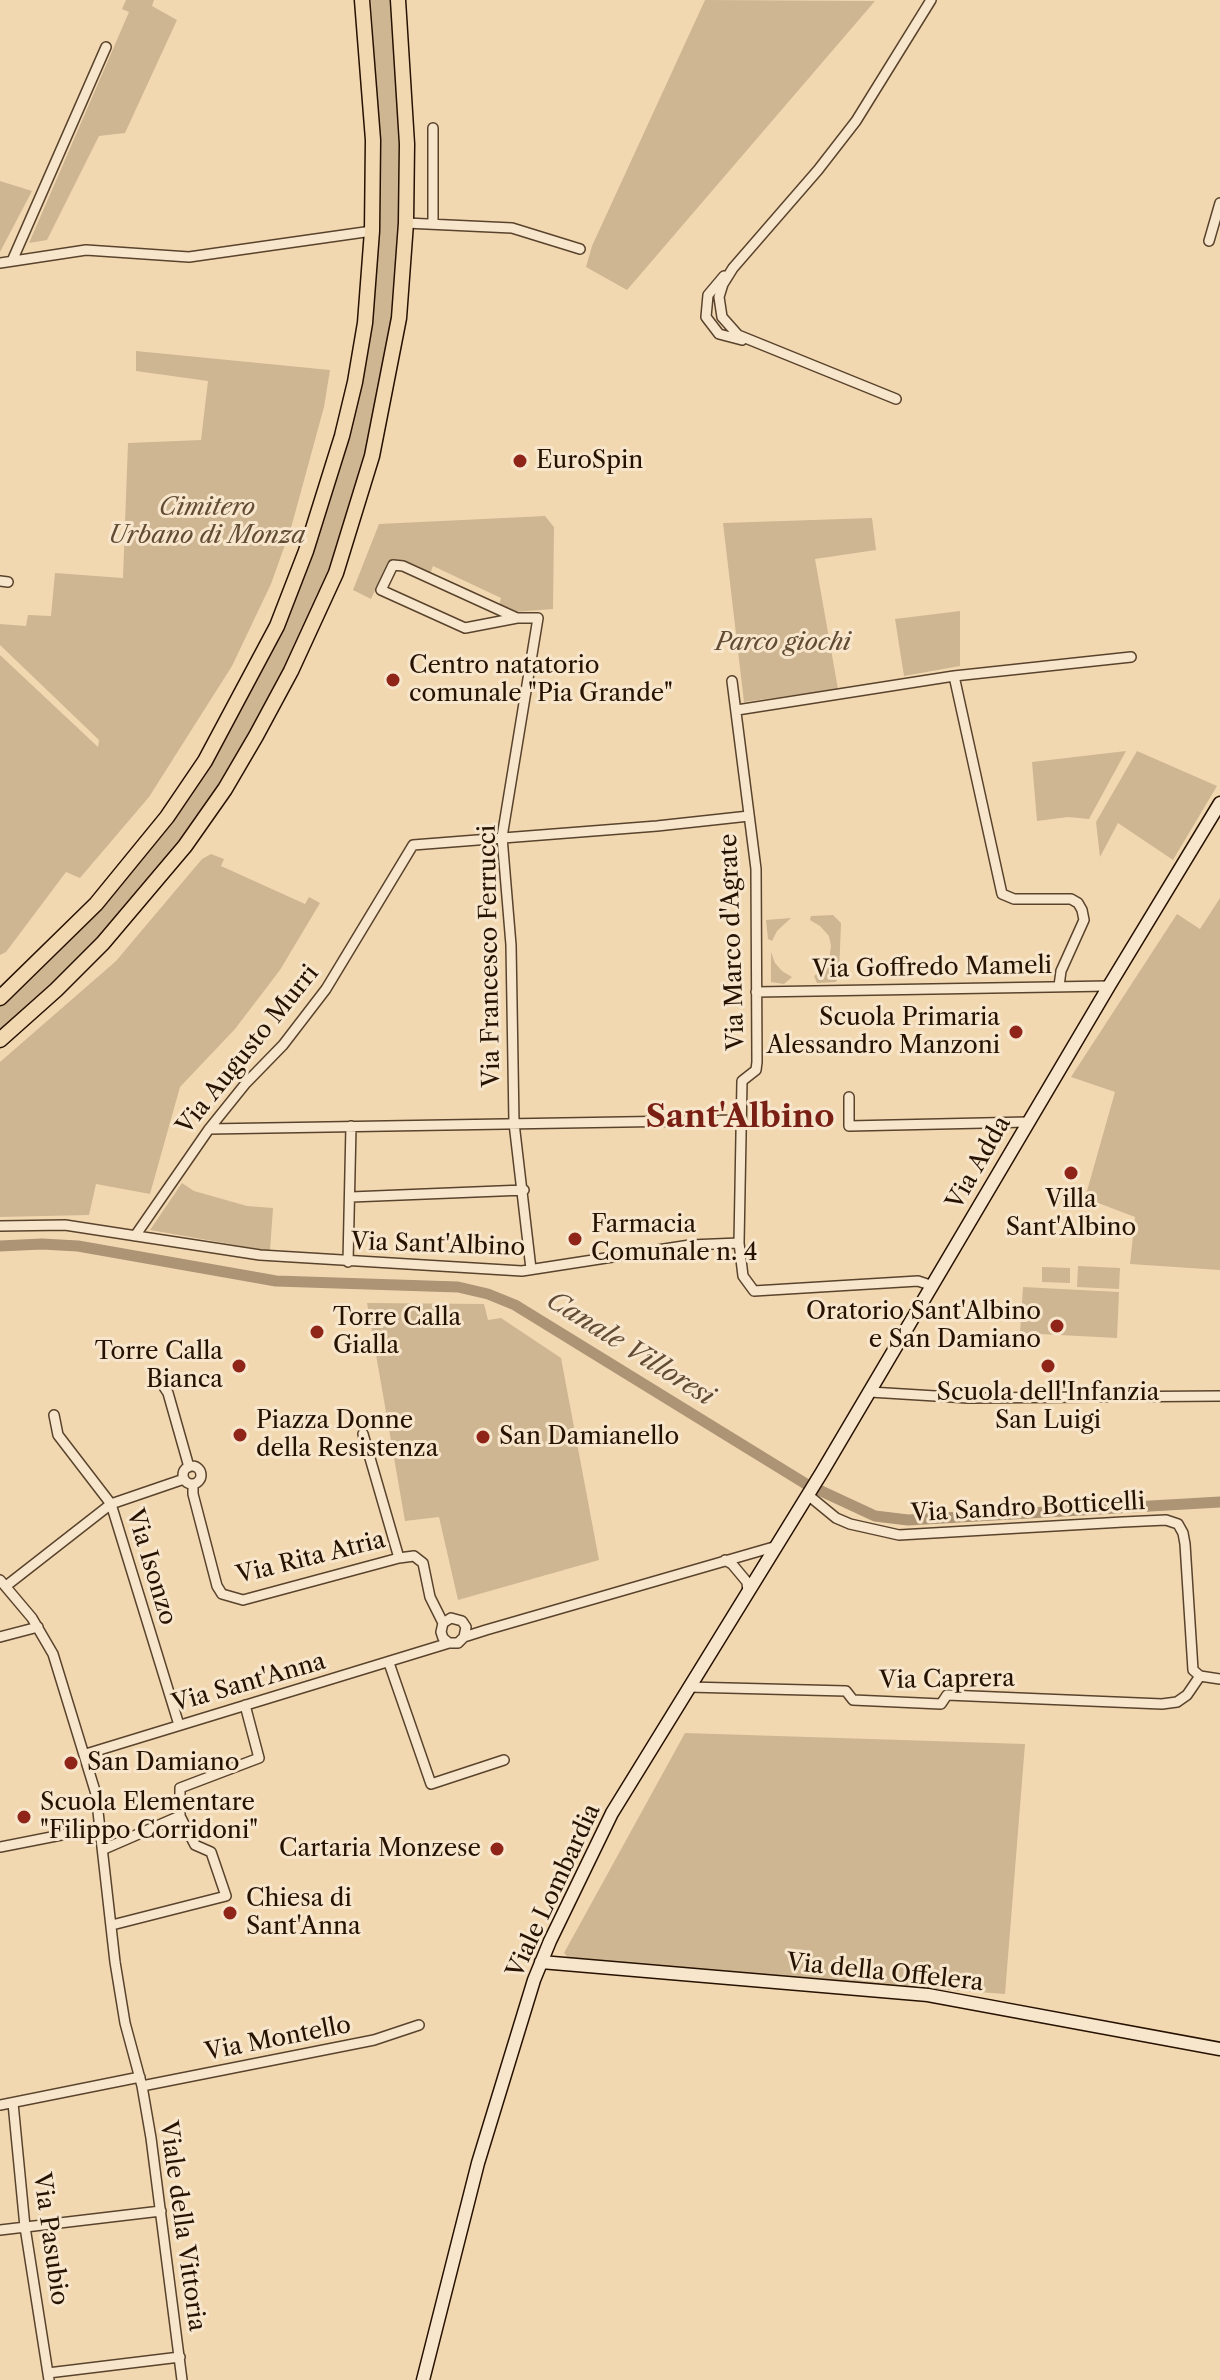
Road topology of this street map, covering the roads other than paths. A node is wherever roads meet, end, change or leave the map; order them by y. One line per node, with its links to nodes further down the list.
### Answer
1 (362, 0): 9 (main road)
2 (398, 0): 7 (main road)
3 (931, 0): 14 (street)
4 (106, 47): 12 (street)
5 (433, 128): 8 (street)
6 (1220, 203): 10 (street)
7 (406, 223): 8 (street); 29 (main road)
8 (433, 224): 11 (street)
9 (372, 231): 12 (street); 28 (main road)
10 (1209, 241)
11 (580, 249)
12 (12, 261): 13 (street)
13 (0, 263)
14 (733, 268): 15 (street); 15 (street)
15 (755, 343): 16 (street)
16 (896, 399)
17 (517, 618): 17 (street, Via Francesco Ferrucci); 24 (street, Via Francesco Ferrucci)
18 (1131, 657): 19 (street)
19 (954, 676): 21 (street); 25 (street)
20 (732, 681): 21 (street, Via Marco d'Agrate)
21 (737, 710): 23 (street, Via Marco d'Agrate)
22 (1220, 803): 26 (main road, Via Adda)
23 (749, 816): 24 (street); 27 (street, Via Marco d'Agrate)
24 (502, 837): 33 (street, Via Francesco Ferrucci); 35 (street, Via Augusto Murri)
25 (1059, 986): 26 (street, Via Goffredo Mameli); 27 (street, Via Goffredo Mameli)
26 (1109, 986): 32 (main road, Via Adda)
27 (756, 992): 31 (street, Via Marco d'Agrate)
28 (0, 998)
29 (0, 1040)
30 (849, 1097): 32 (street)
31 (741, 1120): 33 (street); 40 (street, Via Marco d'Agrate)
32 (1028, 1122): 43 (main road, Via Adda)
33 (514, 1123): 34 (street); 36 (street, Via Francesco Ferrucci)
34 (351, 1126): 35 (street); 37 (street)
35 (209, 1129): 39 (street, Via Augusto Murri)
36 (524, 1190): 37 (street); 42 (street, Via Francesco Ferrucci)
37 (351, 1197): 41 (street)
38 (0, 1226): 39 (street, Via Sant'Albino)
39 (135, 1236): 41 (street, Via Sant'Albino)
40 (739, 1243): 42 (street, Via Sant'Albino); 43 (street)
41 (348, 1262): 42 (street, Via Sant'Albino)
42 (531, 1269)
43 (933, 1286): 45 (main road, Via Adda)
44 (156, 1375): 49 (street)
45 (870, 1392): 46 (street); 51 (main road, Via Adda)
46 (1220, 1396)
47 (54, 1415): 52 (street, Via Isonzo)
48 (363, 1434): 54 (street)
49 (189, 1467): 50 (street); 50 (street)
50 (189, 1482): 52 (street); 54 (street, Via Rita Atria)
51 (810, 1492): 53 (main road, Via Adda); 67 (street, Via Sandro Botticelli)
52 (111, 1504): 56 (street); 71 (street, Via Isonzo)
53 (777, 1546): 55 (street, Via Sant'Anna); 57 (main road, Viale Lombardia)
54 (399, 1558): 58 (street, Via Rita Atria)
55 (725, 1560): 57 (street); 61 (street, Via Sant'Anna)
56 (3, 1583): 60 (street, Viale della Vittoria)
57 (748, 1593): 69 (main road, Viale Lombardia)
58 (445, 1624): 59 (street, Via Sant'Anna); 64 (street); 65 (street)
59 (464, 1624): 61 (street, Via Sant'Anna); 63 (street)
60 (38, 1627): 62 (street); 72 (street, Viale della Vittoria)
61 (486, 1630): 63 (street, Via Sant'Anna)
62 (0, 1637)
63 (464, 1637): 64 (street, Via Sant'Anna)
64 (449, 1643): 65 (street, Via Sant'Anna)
65 (423, 1652): 66 (street, Via Sant'Anna)
66 (389, 1663): 70 (street, Via Sant'Anna); 73 (street)
67 (1200, 1676): 68 (street); 69 (street, Via Caprera)
68 (1220, 1679)
69 (688, 1687): 79 (main road, Viale Lombardia)
70 (245, 1705): 71 (street, Via Sant'Anna); 74 (street)
71 (179, 1725): 72 (street, Via Sant'Anna)
72 (86, 1754): 75 (street, Viale della Vittoria)
73 (504, 1760)
74 (180, 1816): 77 (street); 78 (street)
75 (102, 1827): 76 (street); 77 (street, Viale della Vittoria)
76 (0, 1847)
77 (104, 1849): 78 (street, Viale della Vittoria)
78 (112, 1925): 82 (street, Viale della Vittoria)
79 (541, 1962): 81 (main road, Via della Offelera); 91 (main road, Viale Lombardia)
80 (419, 2025): 82 (street, Via Montello)
81 (1220, 2049)
82 (141, 2081): 83 (street, Via Montello); 85 (street, Viale della Vittoria)
83 (13, 2103): 84 (street, Via Montello); 86 (street, Via Pasubio)
84 (0, 2105)
85 (161, 2211): 86 (street); 88 (street, Viale della Vittoria)
86 (25, 2227): 87 (street); 89 (street, Via Pasubio)
87 (0, 2230)
88 (180, 2357): 89 (street); 90 (street, Viale della Vittoria)
89 (49, 2377)
90 (182, 2380)
91 (423, 2380)

